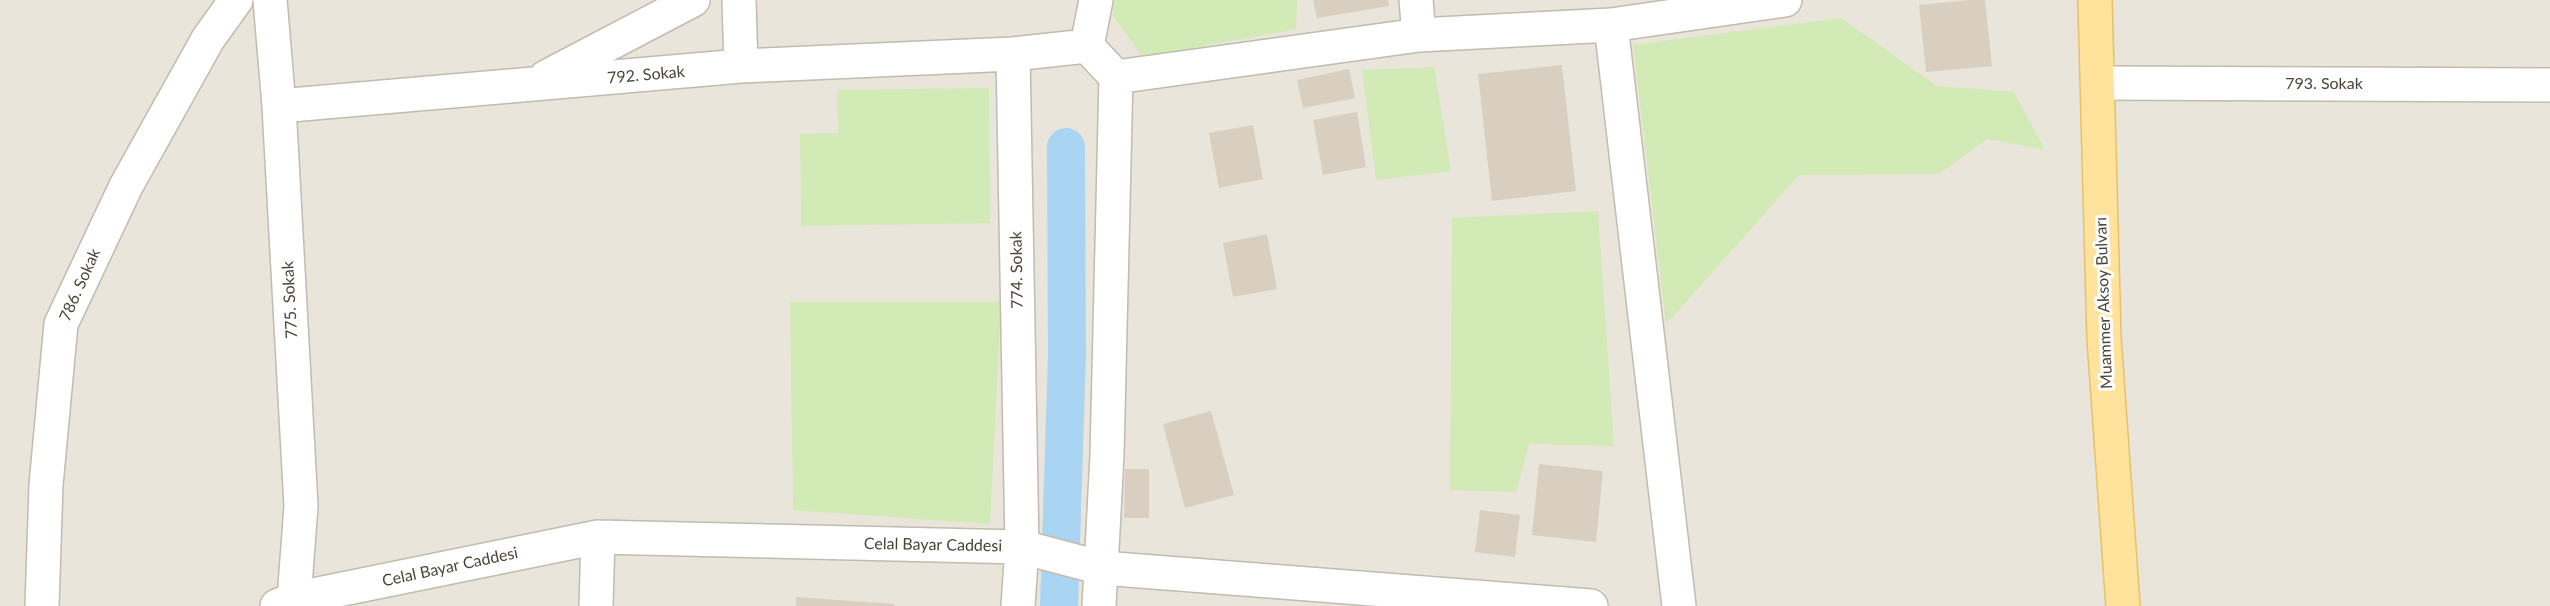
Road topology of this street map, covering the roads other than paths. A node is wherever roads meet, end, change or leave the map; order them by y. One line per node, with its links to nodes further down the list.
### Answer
1 (236, 0): 23 (street, 786. Sokak)
2 (270, 0): 18 (street, 775. Sokak)
3 (693, 0): 16 (street)
4 (739, 0): 13 (street)
5 (1096, 0): 11 (street)
6 (1416, 0): 10 (street)
7 (1785, 0): 9 (street)
8 (2095, 0): 15 (main road, Muammer Aksoy Bulvarı)
9 (1611, 25): 10 (street); 28 (street)
10 (1419, 35): 14 (street)
11 (1087, 46): 12 (street); 14 (street)
12 (1013, 54): 13 (street, 792. Sokak); 20 (street, 774. Sokak)
13 (741, 66): 16 (street, 792. Sokak)
14 (1116, 77): 21 (street)
15 (2097, 83): 17 (street, 793. Sokak); 29 (main road, Muammer Aksoy Bulvarı)
16 (532, 84): 18 (street, 792. Sokak)
17 (2550, 85)
18 (279, 106): 22 (street, 775. Sokak)
19 (598, 537): 20 (street, Celal Bayar Caddesi); 22 (street, Celal Bayar Caddesi); 24 (street)
20 (1022, 547): 21 (street, Celal Bayar Caddesi); 25 (street, 774. Sokak)
21 (1102, 568): 26 (street); 27 (street, Celal Bayar Caddesi)
22 (286, 603)
23 (42, 606)
24 (596, 606)
25 (1018, 606)
26 (1099, 606)
27 (1591, 606)
28 (1679, 606)
29 (2123, 606)

